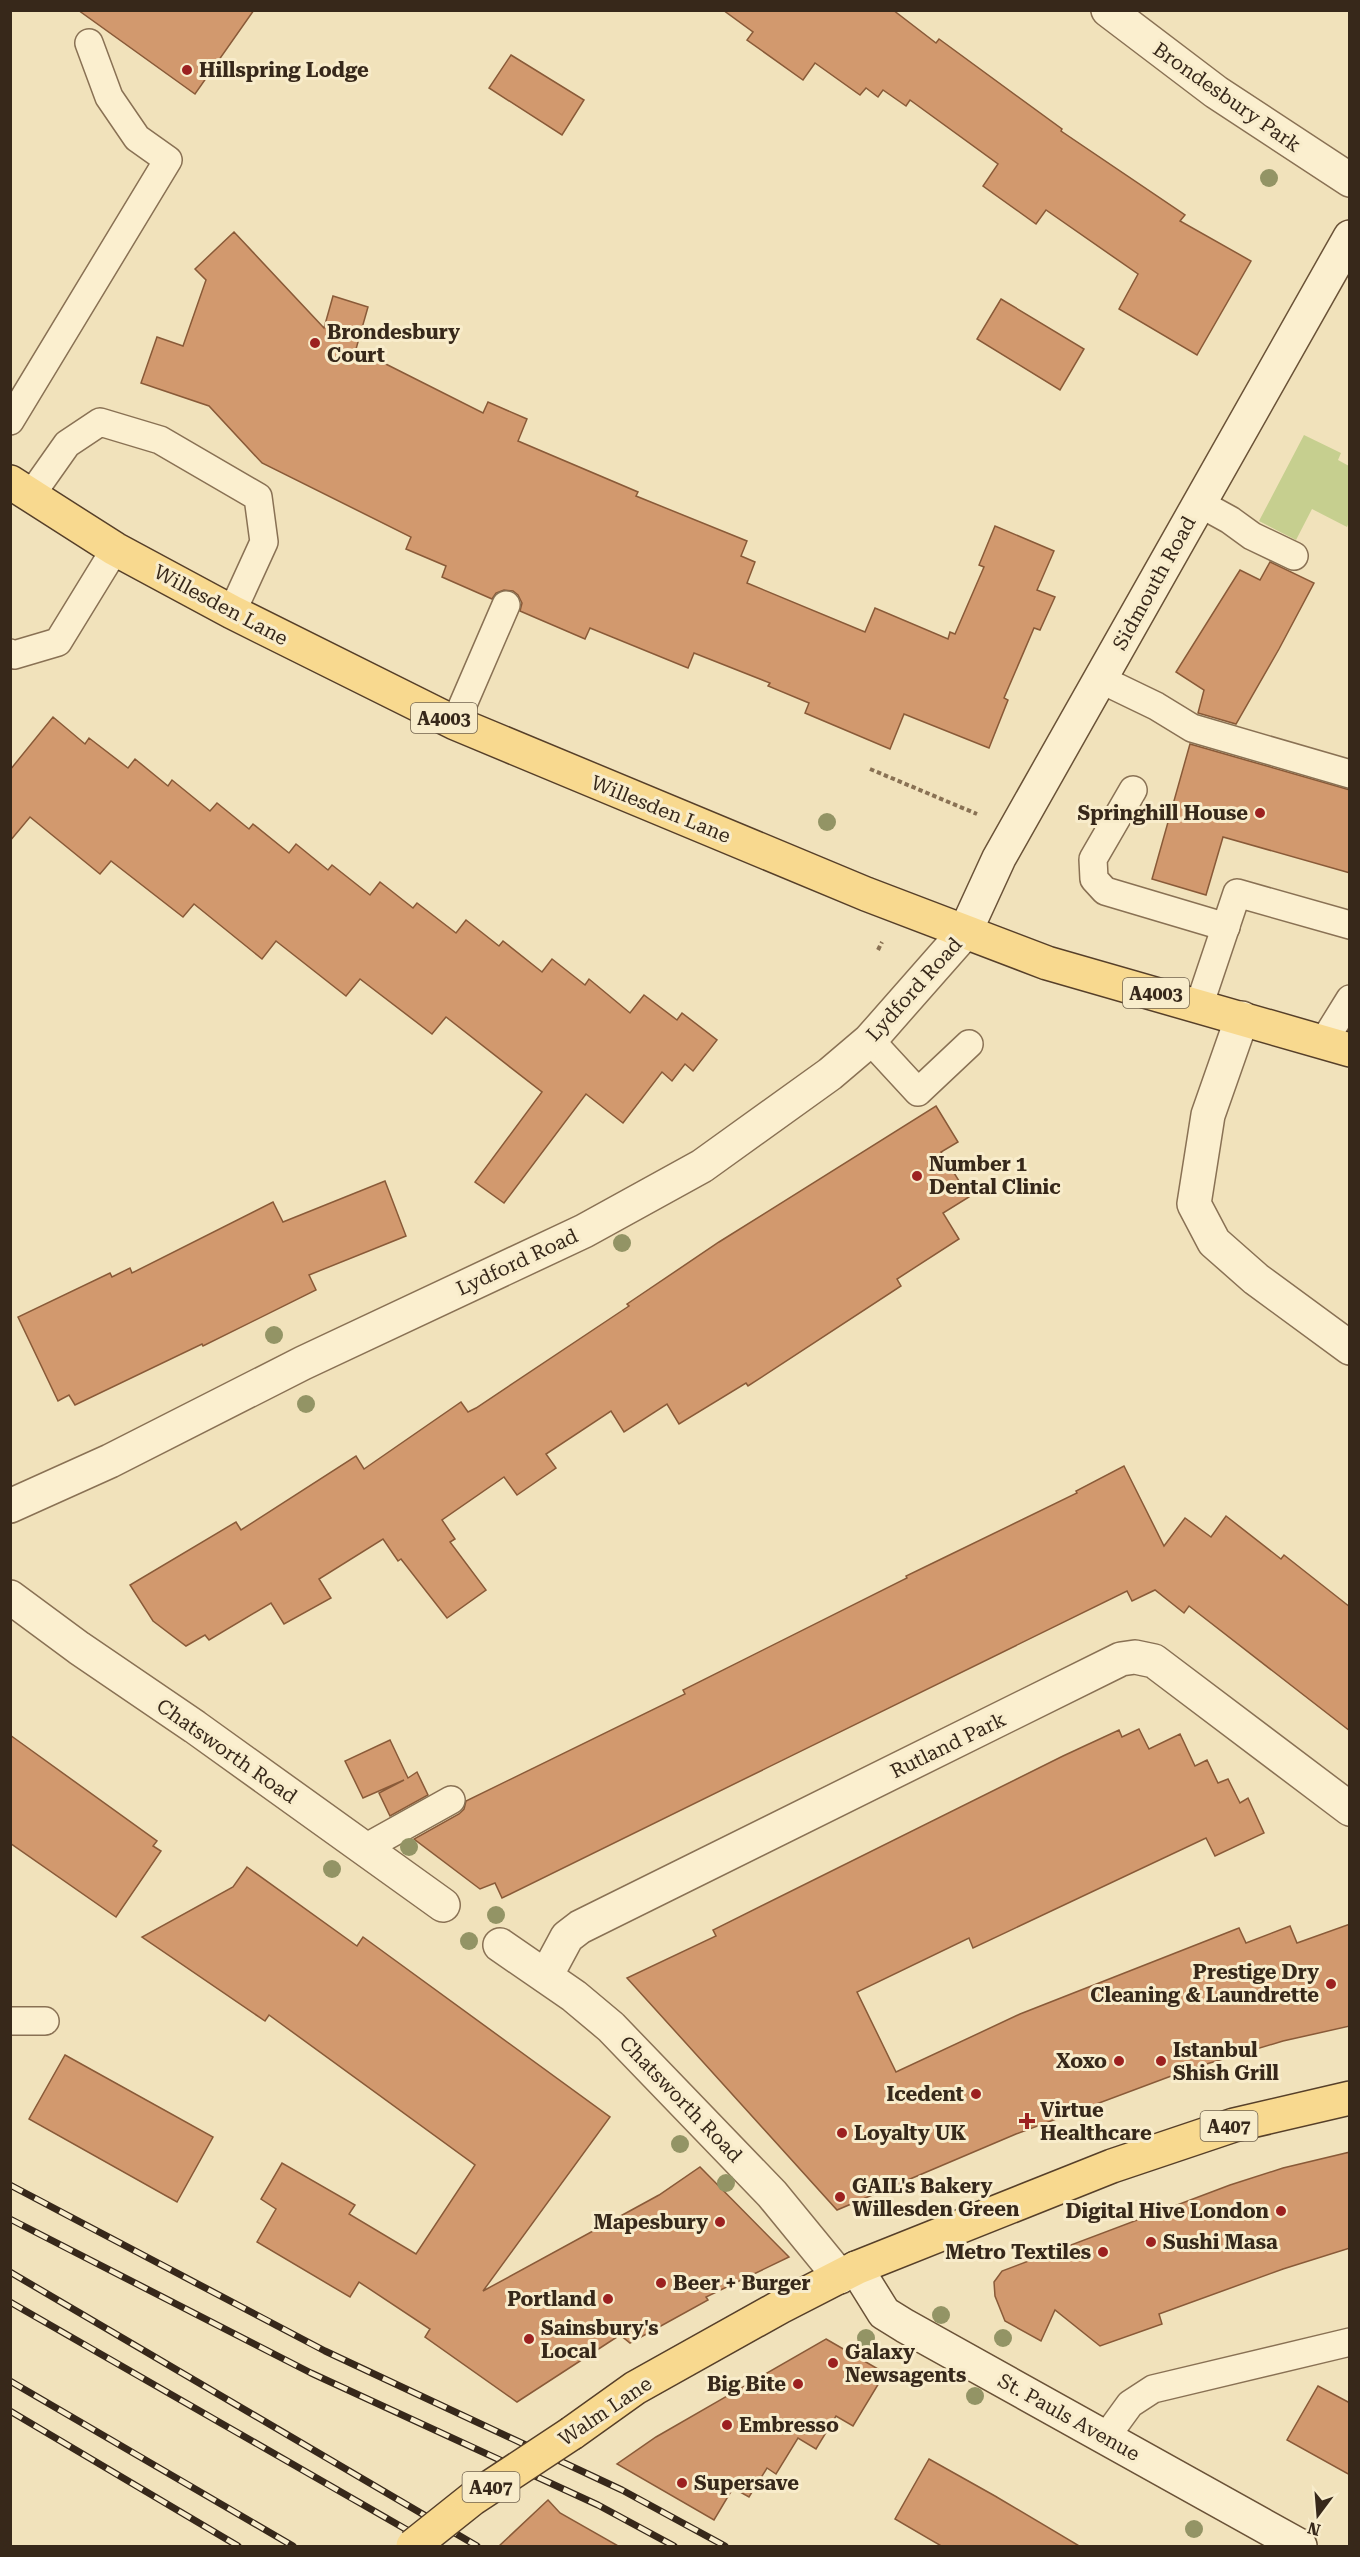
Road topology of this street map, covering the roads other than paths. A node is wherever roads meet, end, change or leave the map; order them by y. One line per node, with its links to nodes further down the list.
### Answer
1 (1108, 10): 3 (street, Brondesbury Park)
2 (89, 43): 5 (lane)
3 (1350, 180)
4 (1350, 237): 7 (street, Sidmouth Road)
5 (10, 421)
6 (21, 489): 8 (main road, Willesden Lane / A4003); 11 (lane)
7 (1199, 503): 9 (lane); 13 (street, Sidmouth Road)
8 (115, 549): 11 (main road, Willesden Lane / A4003); 12 (lane)
9 (1294, 556)
10 (506, 605): 14 (lane)
11 (232, 612): 14 (main road, Willesden Lane / A4003)
12 (10, 653)
13 (1100, 679): 15 (lane); 19 (street, Sidmouth Road)
14 (455, 723): 19 (main road, Willesden Lane / A4003)
15 (1350, 774)
16 (1132, 790): 18 (lane)
17 (1350, 925): 18 (lane)
18 (1226, 927): 21 (lane)
19 (965, 932): 21 (main road, Willesden Lane / A4003); 23 (street, Lydford Road)
20 (1350, 999): 25 (lane)
21 (1199, 1005): 22 (main road, Willesden Lane / A4003)
22 (1242, 1018): 25 (main road, Willesden Lane / A4003); 26 (street)
23 (870, 1040): 24 (lane); 27 (street, Lydford Road)
24 (969, 1044)
25 (1337, 1046)
26 (1350, 1348)
27 (10, 1506)
28 (10, 1597): 31 (street, Chatsworth Road)
29 (451, 1800): 31 (lane)
30 (1350, 1809): 34 (street, Rutland Park)
31 (363, 1849): 32 (street, Chatsworth Road)
32 (443, 1905)
33 (500, 1945): 34 (street, Chatsworth Road)
34 (546, 1977): 38 (street, Chatsworth Road)
35 (10, 2021): 36 (lane)
36 (45, 2021)
37 (1350, 2098): 38 (main road, Walm Lane / A407)
38 (848, 2273): 40 (street, St. Pauls Avenue); 41 (main road, Walm Lane / A407, bridge)
39 (1350, 2342): 40 (lane)
40 (1106, 2437): 42 (street, St. Pauls Avenue)
41 (413, 2547)
42 (1300, 2547)

